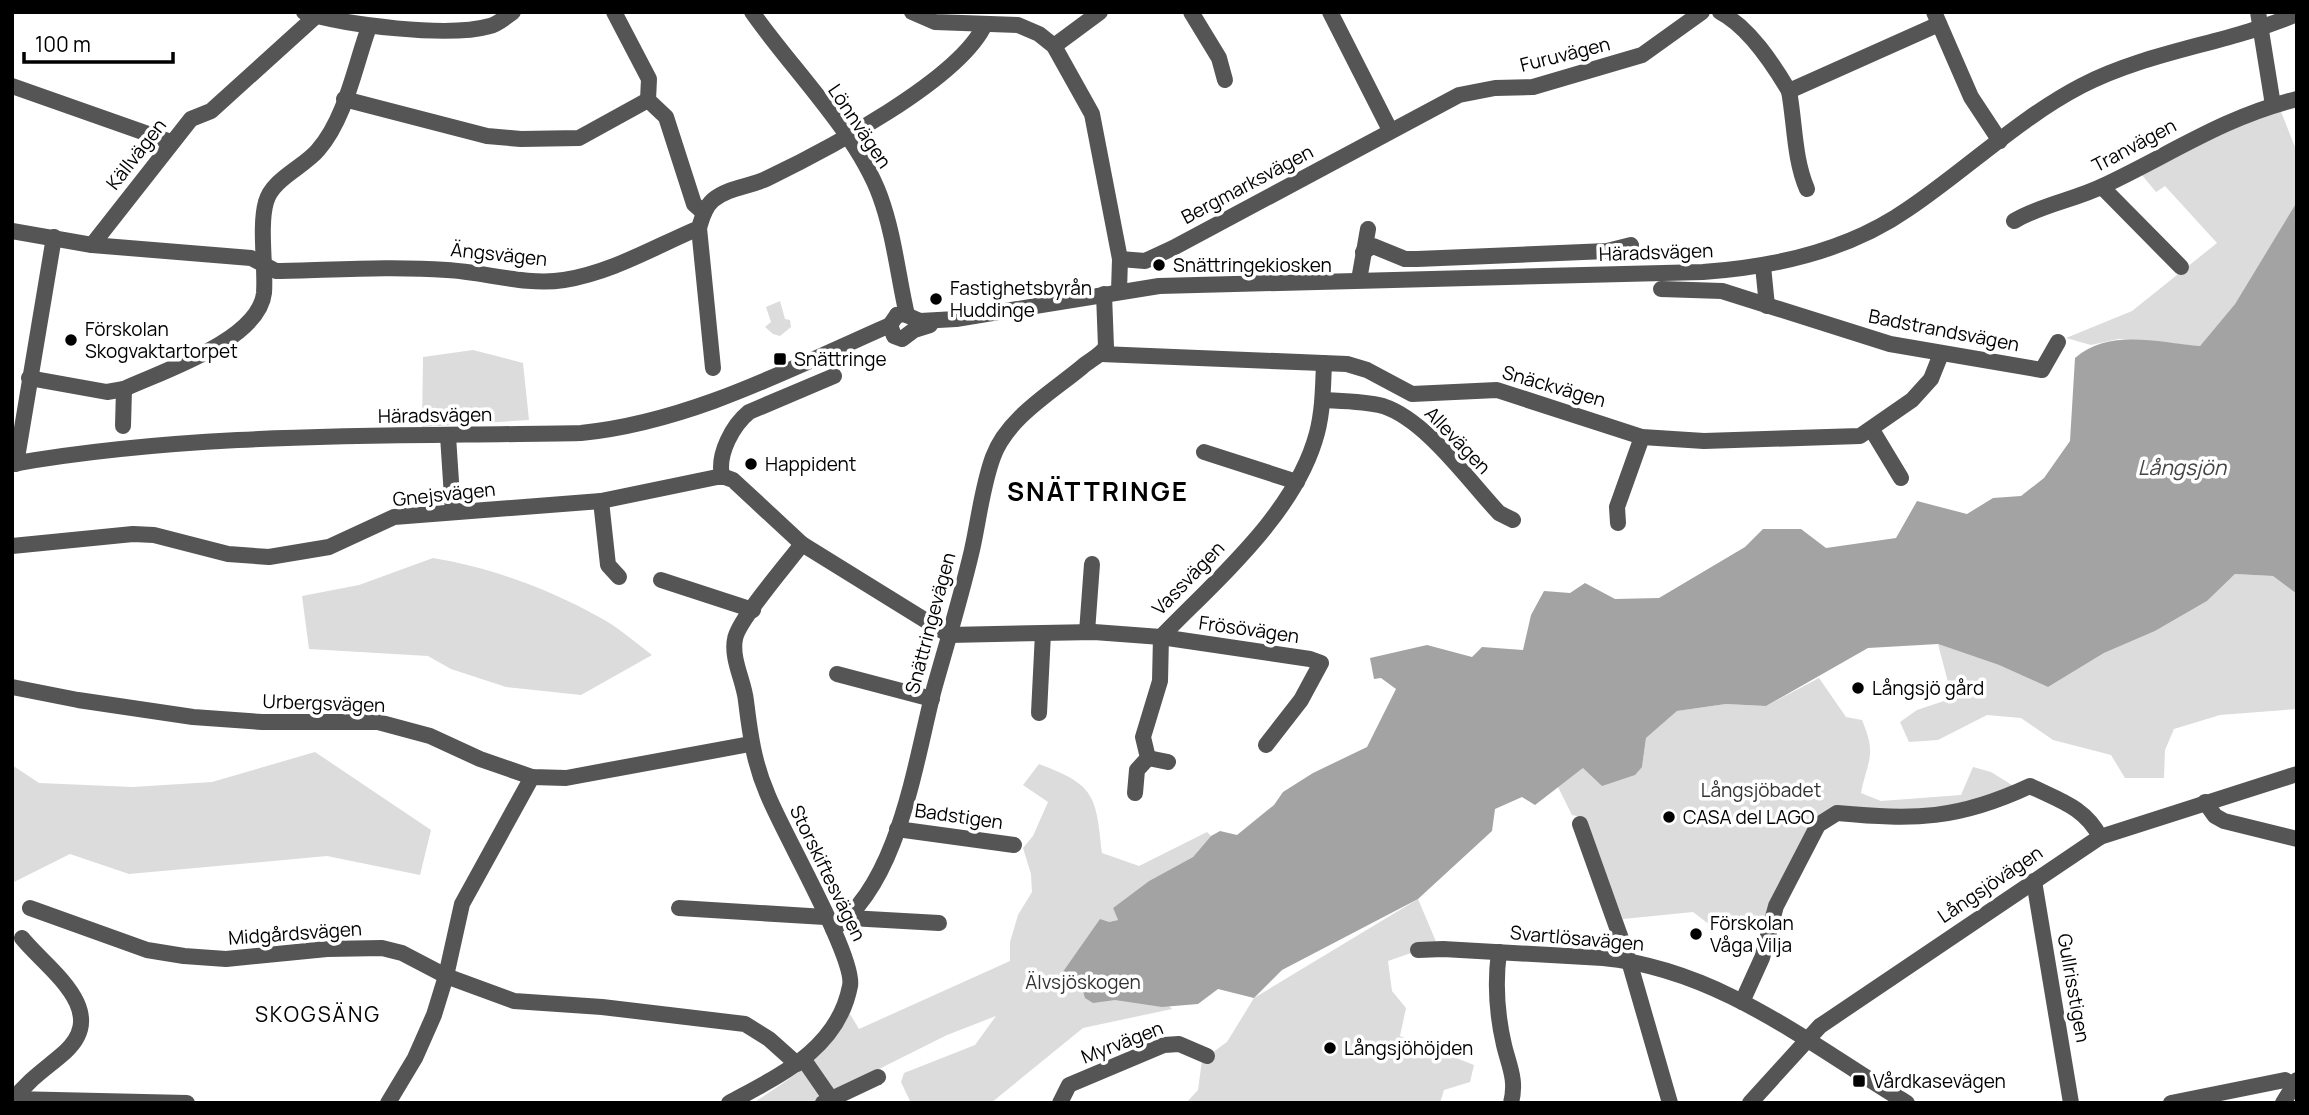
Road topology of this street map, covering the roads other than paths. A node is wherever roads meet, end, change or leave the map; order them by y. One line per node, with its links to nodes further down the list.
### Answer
1 (513, 12): 14 (street)
2 (614, 12): 23 (street)
3 (752, 12): 26 (street, Lönnvägen)
4 (912, 12): 15 (street)
5 (1100, 12): 17 (street)
6 (1191, 12): 18 (street)
7 (1330, 12): 25 (street)
8 (1702, 12): 25 (street, Furuvägen)
9 (1720, 12): 20 (street)
10 (2258, 12): 16 (street)
11 (310, 14): 14 (street); 28 (street, Källvägen)
12 (2297, 14): 16 (street, Häradsvägen)
13 (1936, 18): 20 (street); 27 (street)
14 (360, 21): 21 (street)
15 (985, 24): 17 (street); 26 (street, Ängsvägen)
16 (2259, 29): 24 (street); 27 (street, Häradsvägen)
17 (1054, 46): 39 (street)
18 (1225, 80)
19 (12, 86): 28 (street)
20 (1789, 91): 30 (street)
21 (344, 99): 23 (street); 40 (street)
22 (2297, 99): 24 (street, Tranvägen)
23 (648, 100): 31 (street)
24 (2273, 105): 29 (street, Tranvägen)
25 (1390, 130): 39 (street, Bergmarksvägen)
26 (847, 137): 31 (street, Ängsvägen); 47 (street, Lönnvägen)
27 (2000, 141): 41 (street, Häradsvägen)
28 (171, 142): 36 (street, Källvägen)
29 (2102, 187): 32 (street, Tranvägen); 42 (street)
30 (1807, 189)
31 (702, 220): 40 (street, Ängsvägen); 55 (street)
32 (2014, 221)
33 (1368, 229): 38 (street)
34 (12, 231): 35 (street, Ängsvägen)
35 (54, 237): 36 (street, Ängsvägen); 57 (street)
36 (92, 245): 40 (street, Ängsvägen)
37 (1631, 245): 38 (street, Häradsvägen)
38 (1363, 252): 43 (street)
39 (1119, 260): 45 (street)
40 (264, 264): 59 (street)
41 (1763, 266): 43 (street, Häradsvägen); 46 (street)
42 (2181, 267)
43 (1359, 279): 45 (street, Häradsvägen)
44 (1661, 289): 46 (street, Badstrandsvägen)
45 (1107, 294): 47 (street, Häradsvägen); 51 (street)
46 (1767, 306): 52 (street, Badstrandsvägen)
47 (902, 323): 50 (street, Häradsvägen)
48 (2058, 342): 52 (street, Badstrandsvägen)
49 (800, 350): 50 (street)
50 (826, 353): 58 (street, Häradsvägen)
51 (1101, 354): 54 (street, Snäckvägen); 82 (street, Snättringevägen)
52 (1941, 354): 62 (street, Snäckvägen)
53 (774, 362): 58 (street)
54 (1324, 363): 60 (street, Vassvägen); 64 (street, Snäckvägen)
55 (713, 368)
56 (834, 376): 67 (street)
57 (29, 378): 59 (street); 66 (street)
58 (765, 379): 63 (street, Häradsvägen)
59 (124, 389): 61 (street)
60 (1323, 400): 69 (street, Vassvägen); 72 (street, Allevägen)
61 (123, 426)
62 (1872, 430): 64 (street, Snäckvägen); 68 (street)
63 (449, 436): 66 (street, Häradsvägen); 71 (street)
64 (1642, 437): 73 (street)
65 (1204, 452): 69 (street)
66 (14, 464)
67 (722, 476): 70 (street, Gnejsvägen); 74 (street)
68 (1901, 478)
69 (1297, 482): 83 (street, Vassvägen)
70 (601, 501): 71 (street, Gnejsvägen); 77 (street)
71 (453, 512): 75 (street, Gnejsvägen)
72 (1513, 520)
73 (1618, 523)
74 (802, 544): 79 (street); 82 (street)
75 (12, 546)
76 (1092, 564): 80 (street)
77 (619, 577)
78 (661, 580): 79 (street)
79 (753, 610): 88 (street, Storskiftesvägen)
80 (1087, 632): 81 (street, Frösövägen); 83 (street, Frösövägen)
81 (1043, 634): 82 (street, Frösövägen); 87 (street)
82 (949, 635): 86 (street, Snättringevägen)
83 (1161, 637): 89 (street, Frösövägen); 90 (street, Vassvägen)
84 (837, 674): 86 (street)
85 (12, 687): 93 (street, Urbergsvägen)
86 (932, 699): 97 (street, Snättringevägen)
87 (1039, 713)
88 (750, 744): 93 (street, Urbergsvägen); 105 (street, Storskiftesvägen)
89 (1266, 745)
90 (1148, 758): 91 (street); 94 (street, Vassvägen)
91 (1168, 762)
92 (2297, 774): 95 (street, Långsjövägen)
93 (532, 777): 111 (street)
94 (1135, 793)
95 (2206, 802): 98 (street, Långsjövägen); 99 (street)
96 (1580, 824): 110 (street)
97 (897, 829): 100 (street, Badstigen); 104 (street, Snättringevägen)
98 (2100, 837): 101 (street, Långsjövägen); 112 (street)
99 (2297, 839)
100 (1014, 845)
101 (2034, 881): 113 (street, Långsjövägen); 130 (street, Gullrisstigen)
102 (30, 908): 111 (street, Midgårdsvägen)
103 (679, 908): 105 (street)
104 (850, 918): 105 (street, Snättringevägen); 106 (street)
105 (829, 923): 115 (street, Storskiftesvägen)
106 (939, 923)
107 (22, 938): 119 (street)
108 (1418, 950): 109 (street, Svartlösavägen)
109 (1499, 952): 110 (street, Svartlösavägen); 126 (street)
110 (1629, 961): 112 (street, Svartlösavägen); 127 (street)
111 (446, 976): 115 (street, Midgårdsvägen); 123 (street)
112 (1742, 1002): 113 (street, Svartlösavägen)
113 (1807, 1039): 118 (street, Svartlösavägen); 128 (street, Långsjövägen)
114 (1207, 1056): 125 (street, Myrvägen)
115 (800, 1062): 120 (street, Midgårdsvägen); 124 (street, Storskiftesvägen)
116 (878, 1077): 120 (street)
117 (2295, 1082): 131 (street); 132 (street)
118 (1882, 1096): 129 (street, Svartlösavägen)
119 (13, 1099): 121 (street)
120 (827, 1101)
121 (113, 1102): 122 (street)
122 (187, 1103)
123 (388, 1103)
124 (729, 1103)
125 (1060, 1103)
126 (1511, 1103)
127 (1670, 1103)
128 (1751, 1103)
129 (1907, 1103)
130 (2071, 1103)
131 (2172, 1103)
132 (2283, 1103)

